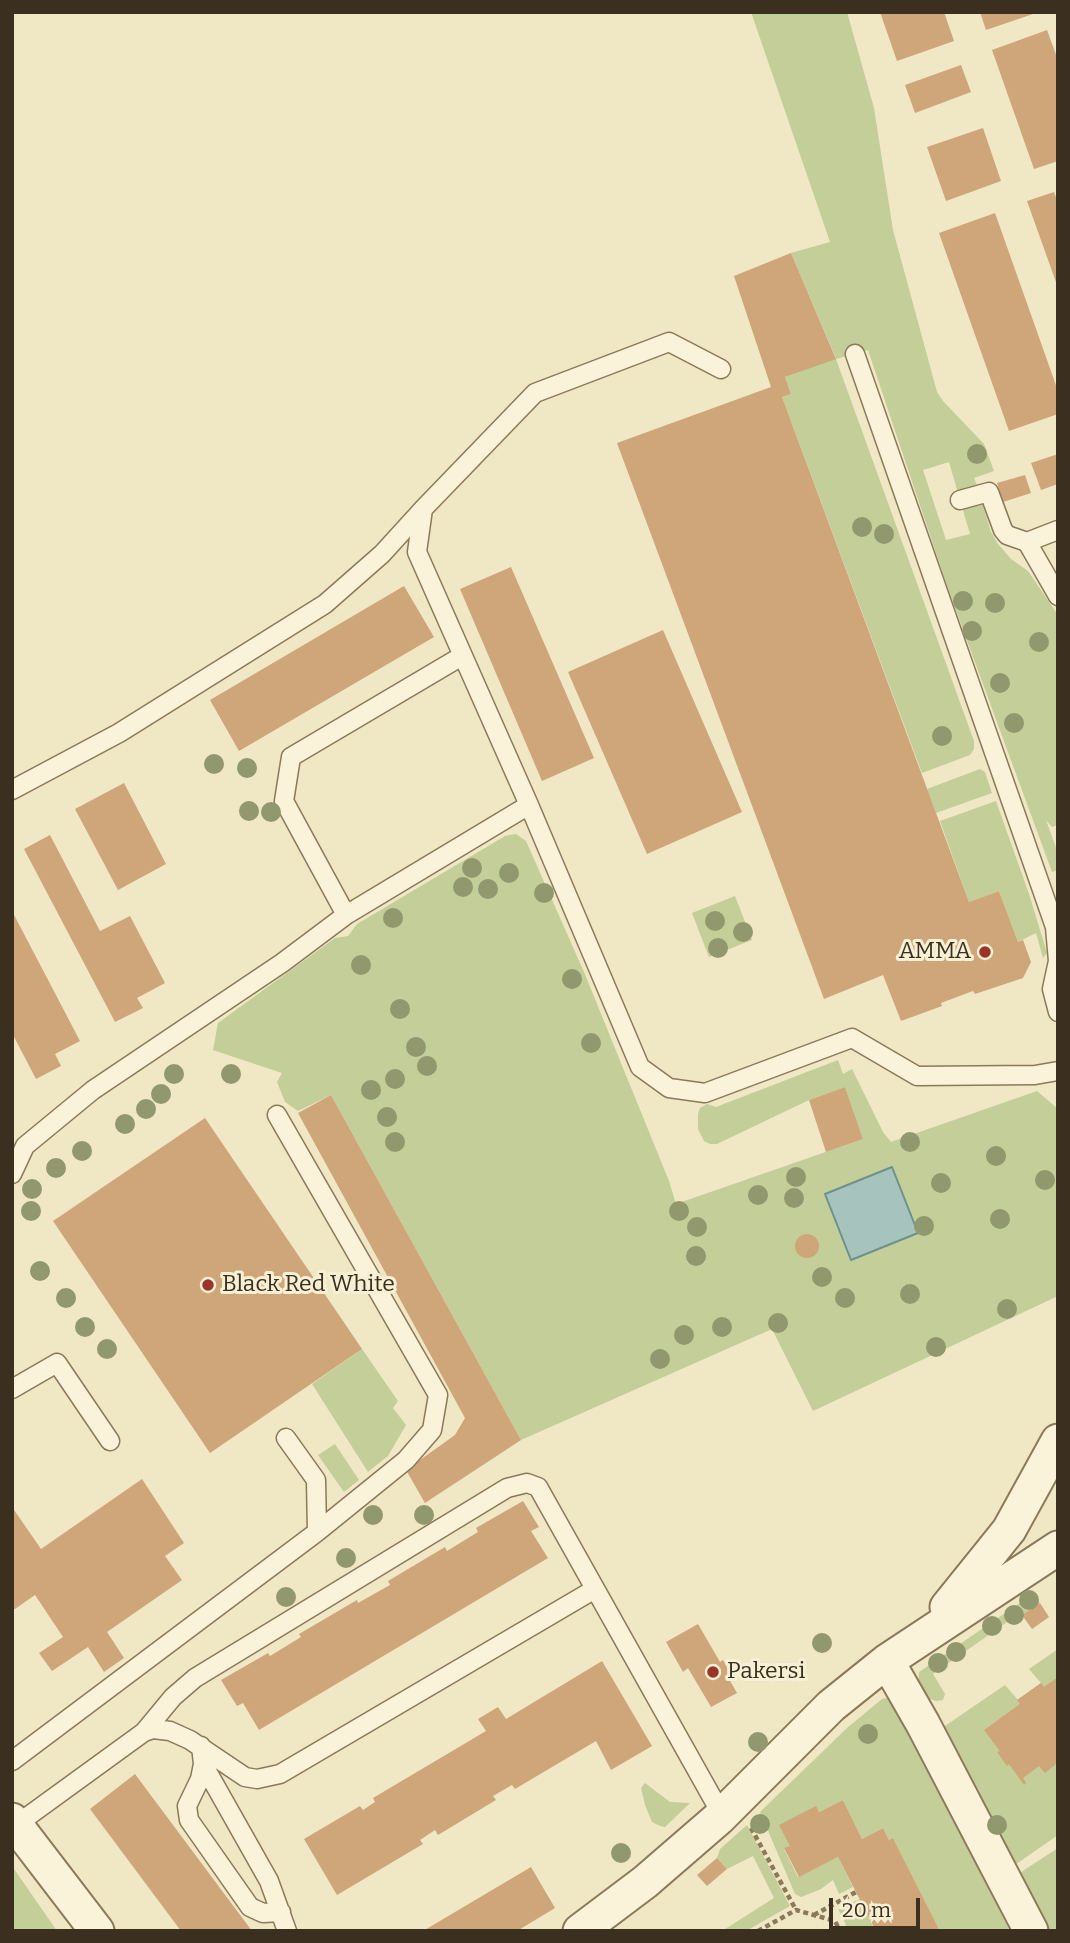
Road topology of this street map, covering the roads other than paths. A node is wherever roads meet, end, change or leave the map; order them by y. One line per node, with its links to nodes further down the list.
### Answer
1 (855, 354): 12 (lane)
2 (721, 369): 4 (lane)
3 (960, 500): 6 (lane)
4 (424, 509): 8 (lane); 9 (lane)
5 (1058, 530): 6 (lane)
6 (1027, 542): 7 (lane)
7 (1058, 596)
8 (462, 656): 10 (lane); 11 (lane)
9 (12, 790)
10 (528, 805): 11 (lane); 13 (lane)
11 (346, 915): 15 (lane)
12 (1058, 1012)
13 (1058, 1071)
14 (278, 1115): 22 (lane)
15 (12, 1174)
16 (12, 1389): 19 (lane)
17 (286, 1438): 22 (lane)
18 (1058, 1440): 25 (street)
19 (110, 1441)
20 (1058, 1449): 21 (street)
21 (1058, 1494)
22 (317, 1532): 29 (lane)
23 (1058, 1548): 25 (street)
24 (595, 1589): 27 (lane); 28 (lane); 30 (lane)
25 (916, 1639): 26 (street)
26 (887, 1661): 30 (street); 36 (street)
27 (144, 1732): 28 (lane); 31 (lane)
28 (202, 1755): 32 (lane); 32 (lane)
29 (12, 1761)
30 (735, 1818): 35 (street)
31 (14, 1823): 33 (street)
32 (281, 1912): 34 (lane)
33 (97, 1931)
34 (287, 1931)
35 (580, 1931)
36 (1031, 1931)

